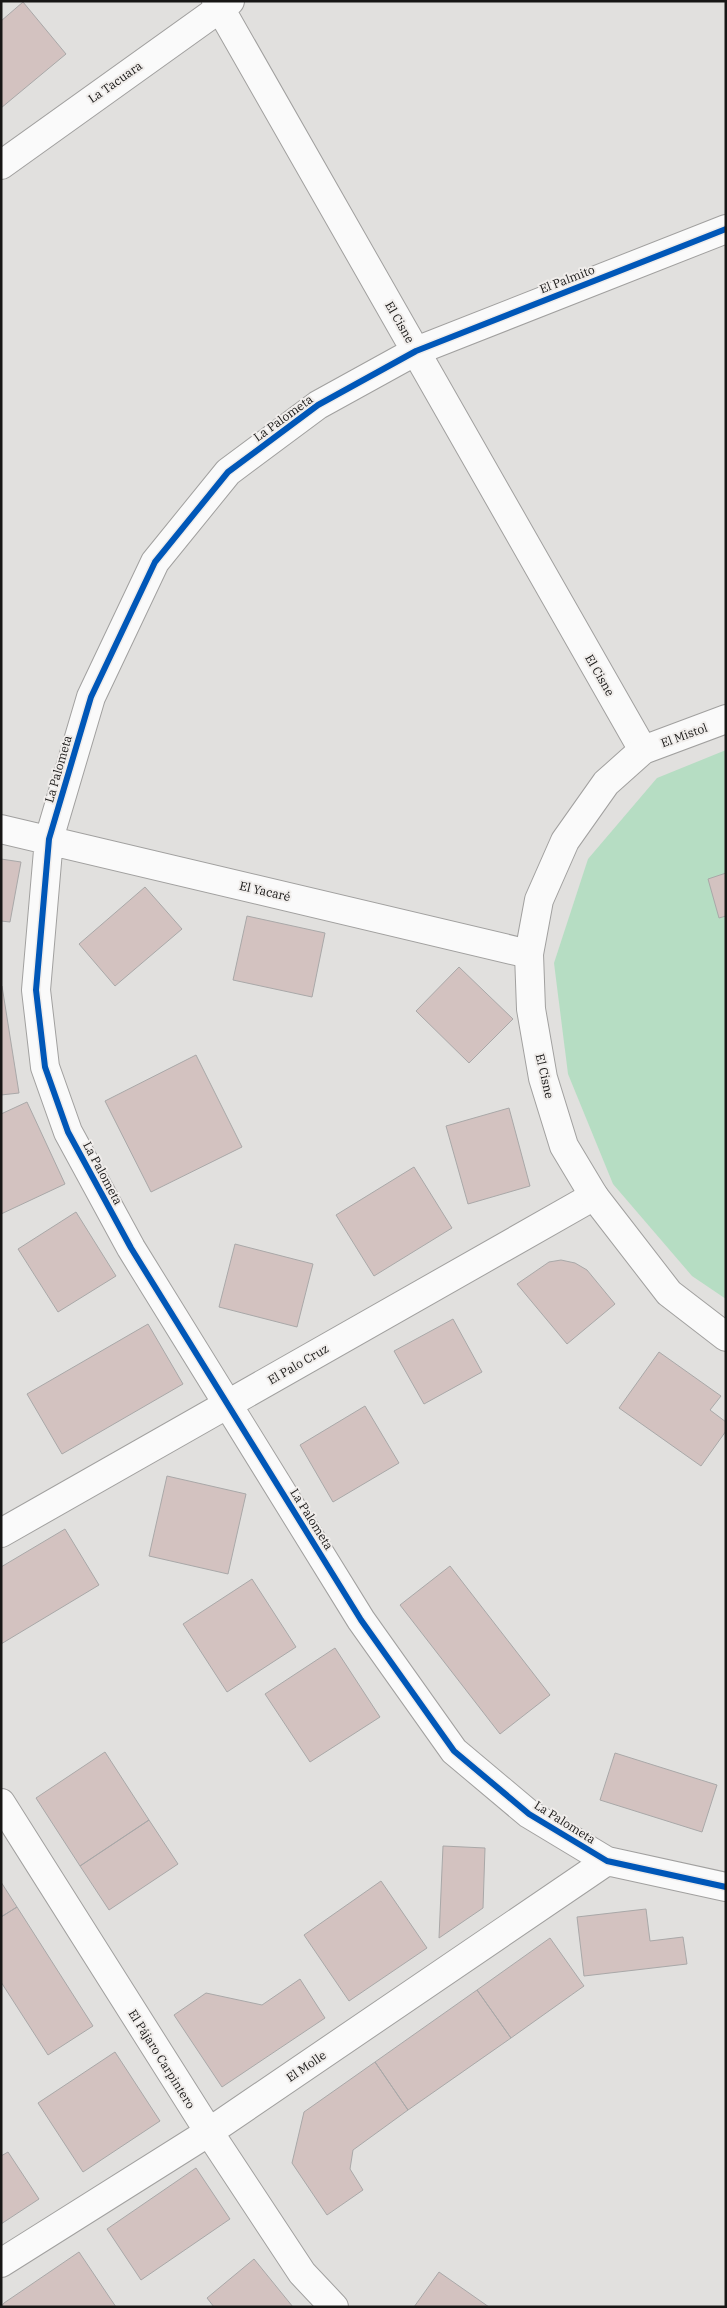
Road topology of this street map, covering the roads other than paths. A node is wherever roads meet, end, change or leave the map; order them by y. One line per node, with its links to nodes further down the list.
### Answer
1 (222, 4): 2 (street, La Tacuara); 4 (street, El Cisne)
2 (1, 164)
3 (726, 229): 4 (street, El Palmito)
4 (416, 351): 6 (street, El Cisne); 8 (street, La Palometa)
5 (726, 719): 6 (street, El Mistol)
6 (643, 750): 9 (street, El Cisne)
7 (1, 829): 8 (street, El Yacaré)
8 (49, 839): 9 (street, El Yacaré); 12 (street, La Palometa)
9 (529, 954): 10 (street, El Cisne)
10 (594, 1196): 11 (street, El Cisne); 12 (street, El Palo Cruz)
11 (726, 1337)
12 (228, 1404): 13 (street, El Palo Cruz); 15 (street, La Palometa)
13 (1, 1533)
14 (1, 1803): 17 (street, El Pájaro Carpintero)
15 (607, 1861): 16 (street, La Palometa); 17 (street, El Molle)
16 (726, 1887)
17 (209, 2132): 18 (street, El Molle); 19 (street, El Pájaro Carpintero)
18 (1, 2263)
19 (334, 2307)

